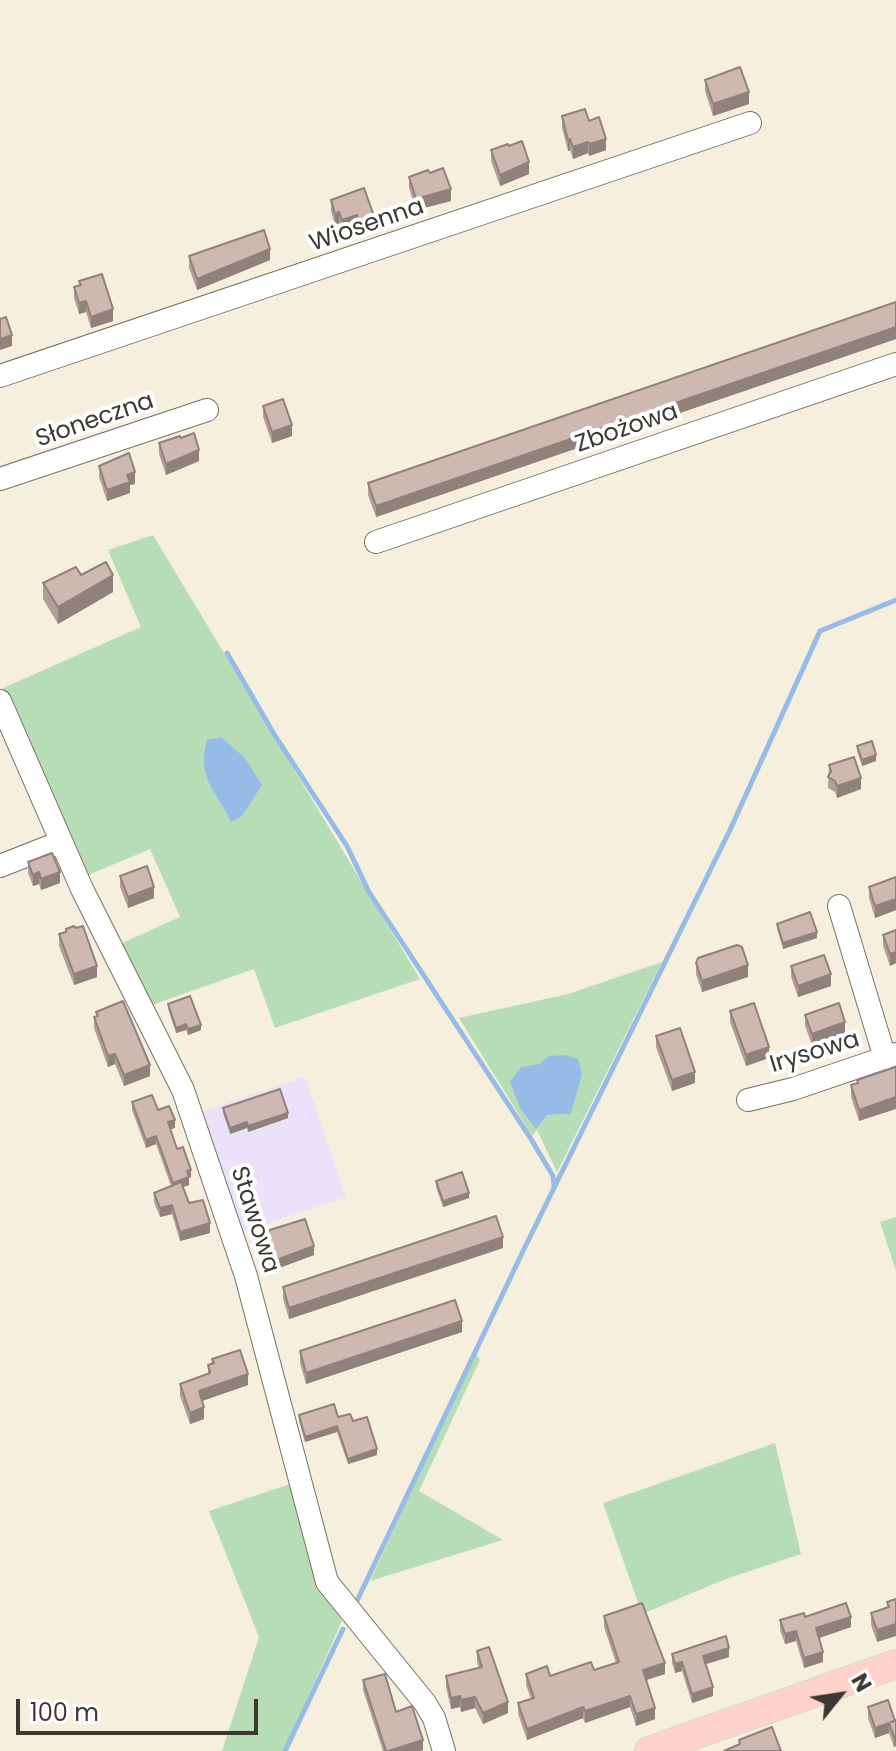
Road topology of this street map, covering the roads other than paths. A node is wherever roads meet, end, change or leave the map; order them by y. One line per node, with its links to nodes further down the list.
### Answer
1 (750, 123): 3 (street, Wiosenna)
2 (896, 364): 6 (street, Zbożowa)
3 (0, 376)
4 (207, 410): 5 (street, Słoneczna)
5 (0, 479)
6 (376, 542)
7 (0, 701): 8 (street, Stawowa)
8 (61, 842): 9 (street); 14 (street, Stawowa)
9 (0, 866)
10 (839, 906): 11 (street)
11 (890, 1056): 12 (street, Irysowa)
12 (748, 1100)
13 (896, 1664): 15 (main road)
14 (444, 1751)
15 (649, 1751)

